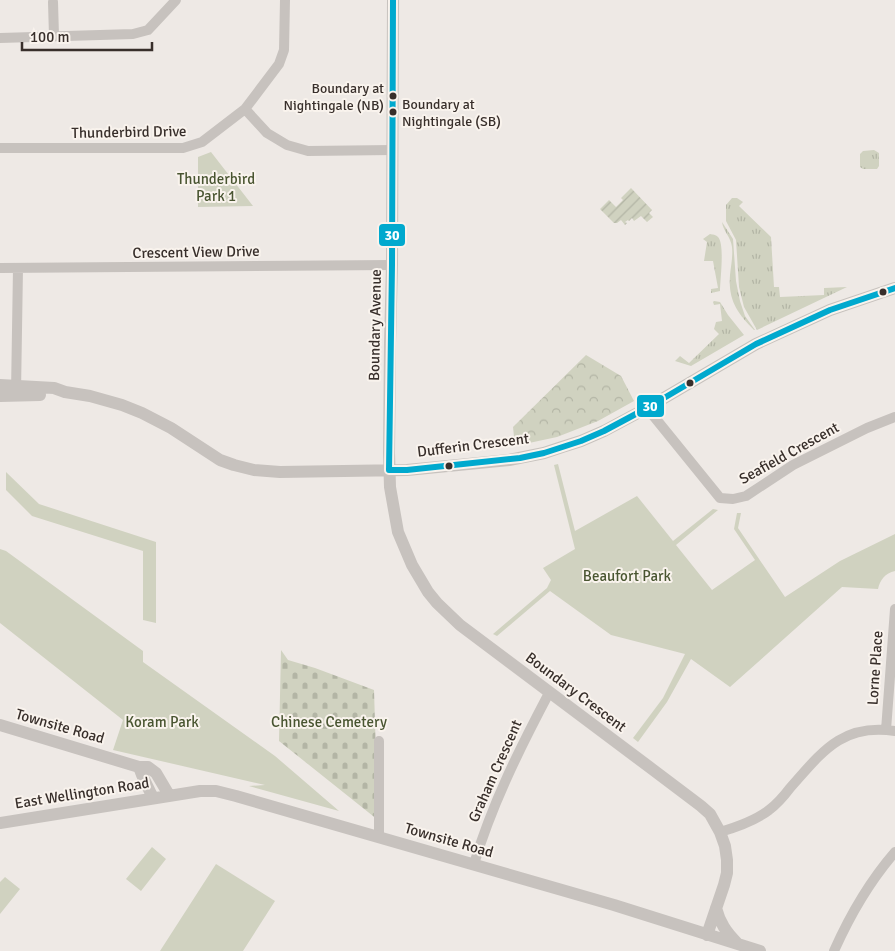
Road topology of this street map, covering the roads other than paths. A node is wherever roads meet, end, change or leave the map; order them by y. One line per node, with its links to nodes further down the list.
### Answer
1 (176, 0): 5 (street)
2 (285, 0): 7 (street, Thunderbird Drive)
3 (393, 0): 9 (street, Boundary Avenue)
4 (53, 2): 5 (street)
5 (54, 36): 6 (street)
6 (0, 38)
7 (245, 109): 8 (street, Thunderbird Drive); 9 (street)
8 (0, 148)
9 (392, 150): 10 (street, Boundary Avenue)
10 (392, 265): 12 (street, Crescent View Drive); 19 (street, Boundary Avenue)
11 (0, 268): 12 (street, Crescent View Drive)
12 (18, 268): 15 (street)
13 (895, 288): 17 (street, Dufferin Crescent)
14 (0, 385): 15 (street, Dufferin Crescent)
15 (16, 391): 16 (street, Dufferin Crescent); 19 (street, Dufferin Crescent)
16 (0, 396)
17 (647, 408): 18 (street, Seafield Crescent); 19 (street, Dufferin Crescent)
18 (895, 417)
19 (389, 470): 21 (street, Boundary Crescent)
20 (895, 608): 23 (street, Lorne Place)
21 (549, 693): 29 (street, Boundary Crescent); 32 (street, Graham Crescent)
22 (0, 725): 25 (street, Townsite Road)
23 (890, 730): 29 (street)
24 (379, 741): 30 (street)
25 (140, 767): 26 (street, Townsite Road); 27 (street)
26 (169, 795): 27 (street, East Wellington Road); 30 (street, Townsite Road)
27 (153, 798): 28 (street, East Wellington Road)
28 (0, 823)
29 (720, 832): 33 (street, Boundary Crescent)
30 (379, 837): 32 (street, Townsite Road)
31 (895, 852): 37 (street)
32 (474, 864): 34 (street, Townsite Road)
33 (716, 908): 34 (street, Boundary Crescent); 35 (street)
34 (707, 935): 35 (street, Townsite Road)
35 (738, 944): 36 (street, Townsite Road)
36 (760, 951)
37 (834, 951)

